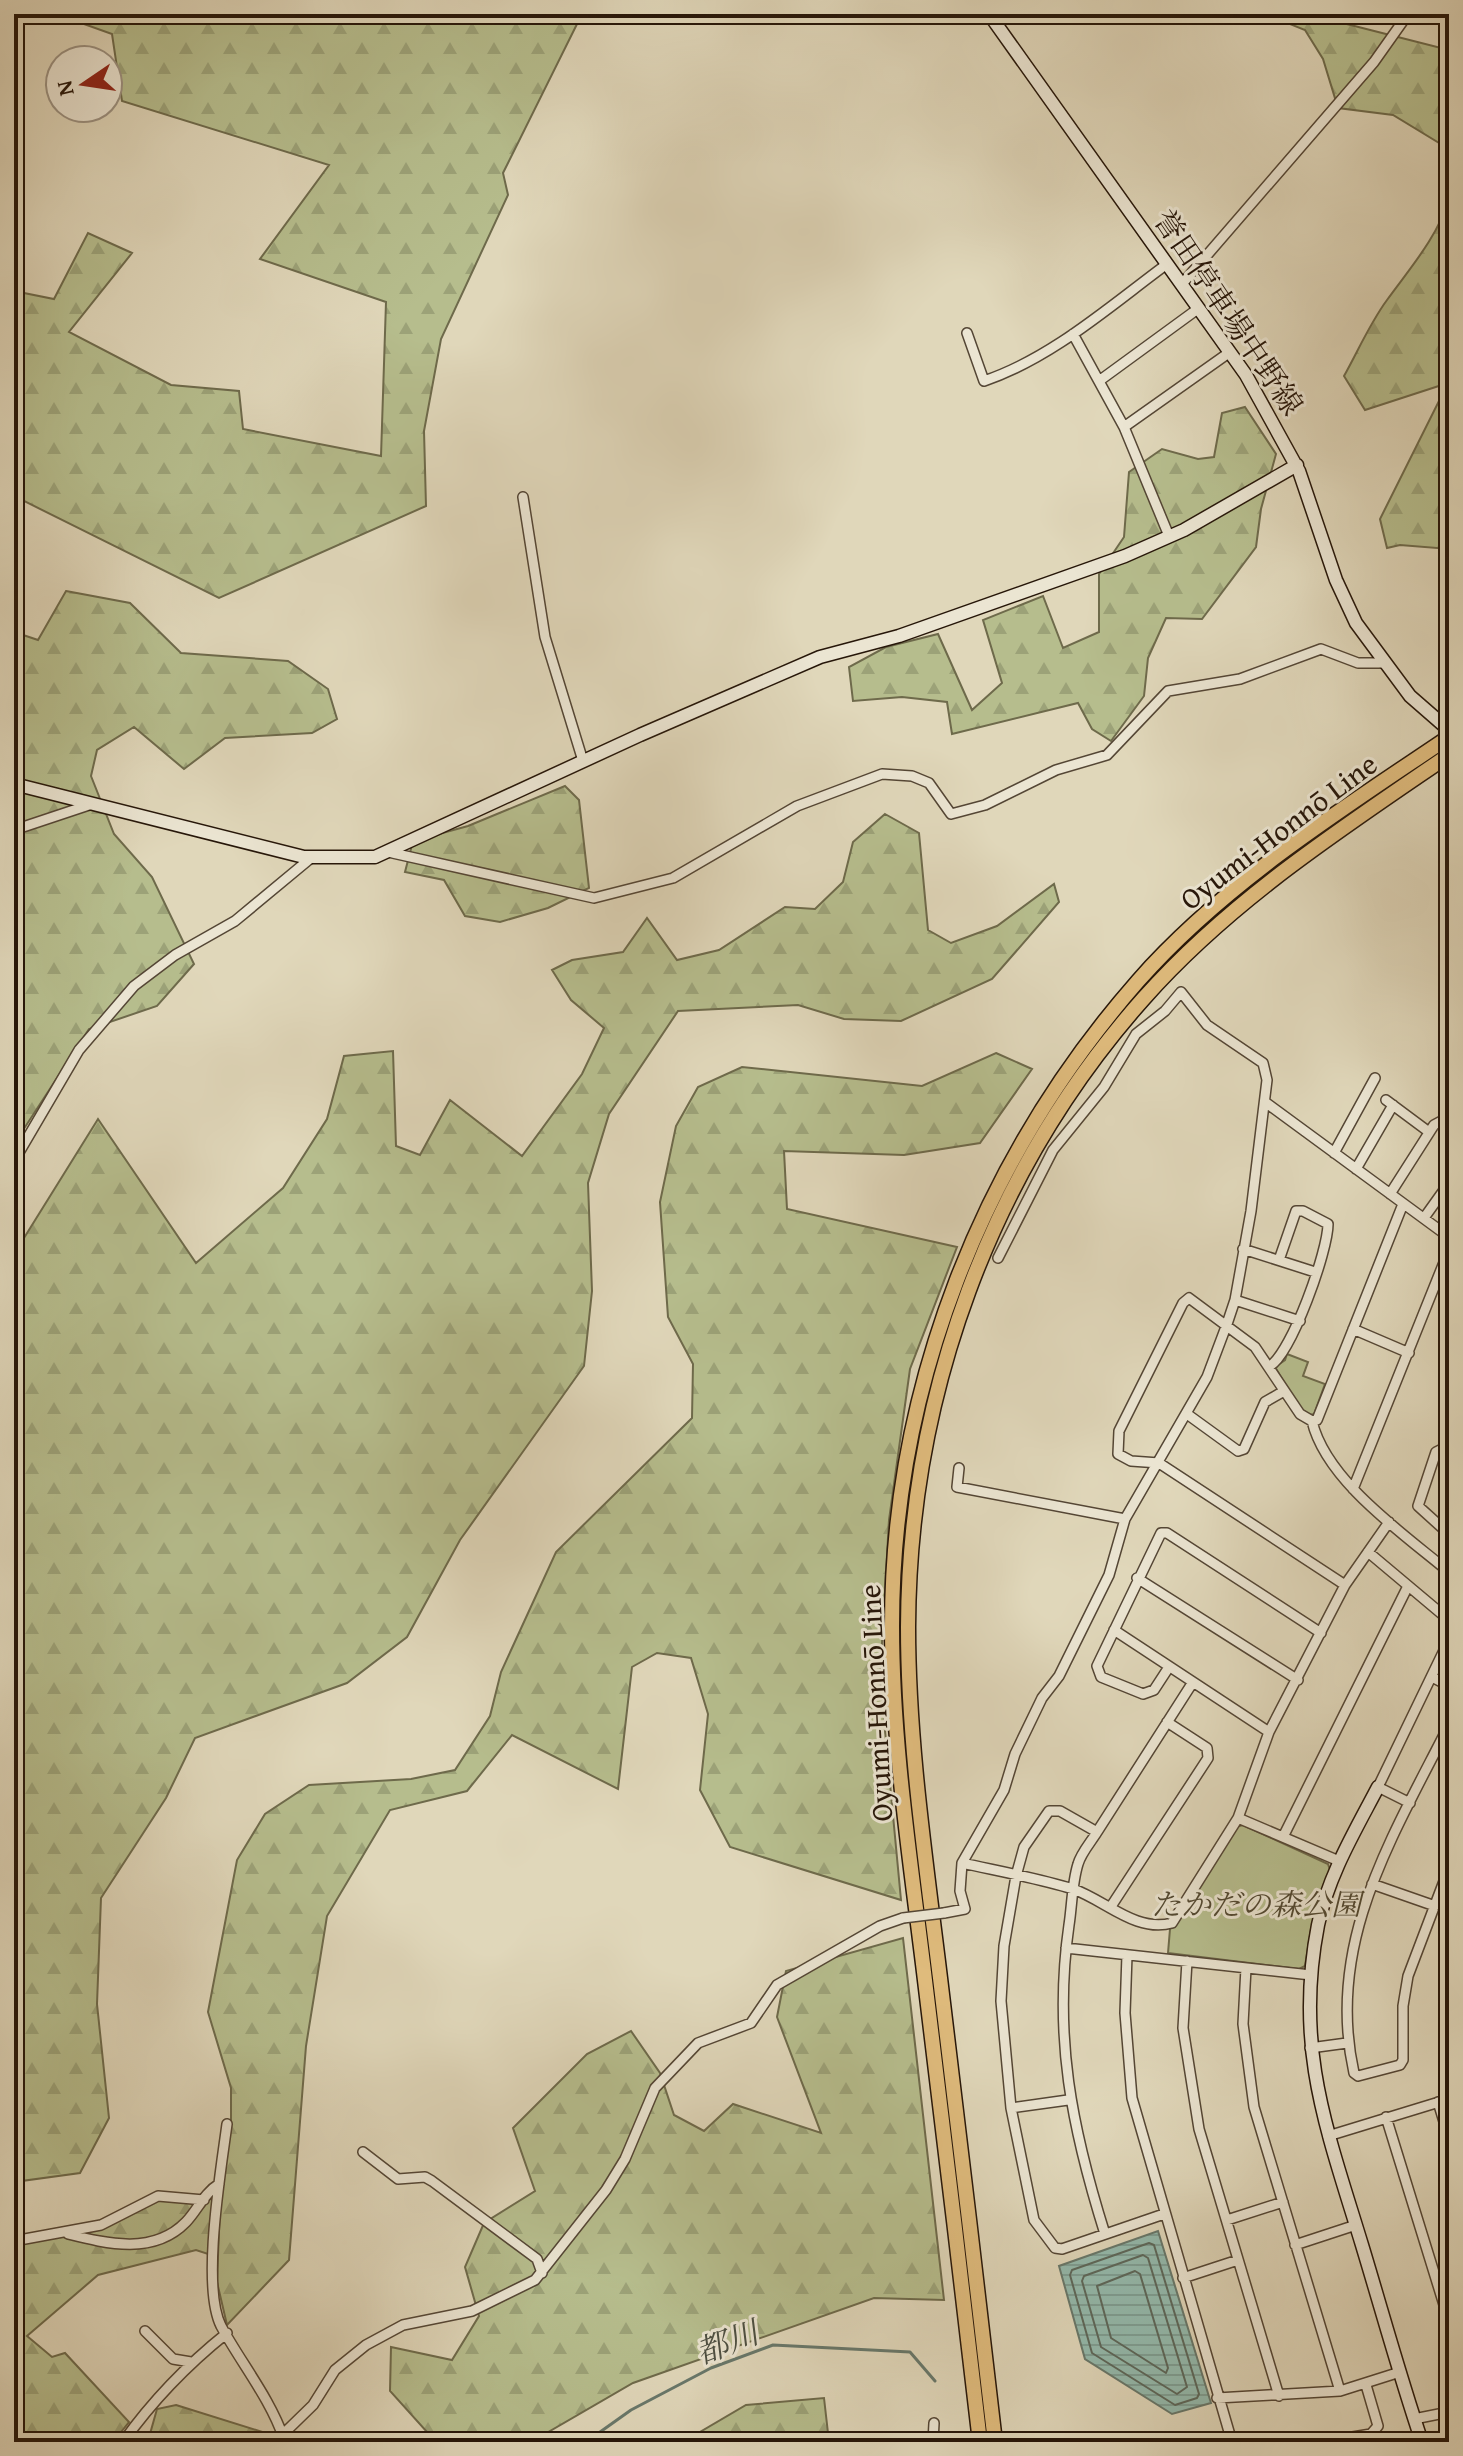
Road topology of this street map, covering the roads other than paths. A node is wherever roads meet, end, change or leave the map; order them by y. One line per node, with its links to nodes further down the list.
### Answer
1 (989, 14): 3 (street, 誉田停車場中野線)
2 (1408, 14): 4 (street)
3 (1167, 264): 4 (street, 誉田停車場中野線); 7 (street)
4 (1182, 284): 5 (street, 誉田停車場中野線)
5 (1199, 308): 8 (street, 誉田停車場中野線); 9 (street)
6 (967, 333): 7 (street)
7 (1073, 334): 9 (street)
8 (1230, 352): 10 (street); 11 (street, 誉田停車場中野線)
9 (1099, 381): 10 (street)
10 (1124, 427): 13 (street)
11 (1297, 465): 13 (street); 14 (street, 誉田停車場中野線)
12 (523, 497): 16 (street)
13 (1169, 536): 16 (street)
14 (1382, 663): 15 (street, 誉田停車場中野線); 20 (street)
15 (1447, 741): 131 (main road, Oyumi-Honnō Line); 132 (main road, Oyumi-Honnō Line)
16 (583, 761): 20 (street)
17 (14, 784): 18 (street)
18 (92, 804): 19 (street); 21 (street)
19 (14, 830)
20 (388, 852): 21 (street)
21 (311, 858): 27 (street)
22 (1375, 1078): 26 (street)
23 (1265, 1102): 26 (street); 34 (street); 36 (street)
24 (1449, 1117): 25 (street)
25 (1429, 1132): 28 (street); 30 (street)
26 (1334, 1153): 28 (street)
27 (14, 1161)
28 (1356, 1169): 30 (street)
29 (1449, 1183): 32 (street)
30 (1390, 1194): 31 (street)
31 (1403, 1204): 32 (street); 42 (street)
32 (1424, 1218): 33 (street)
33 (1449, 1237)
34 (1243, 1249): 37 (street); 39 (street)
35 (1449, 1250): 43 (street)
36 (998, 1258)
37 (1279, 1260): 38 (street); 38 (street)
38 (1315, 1272): 40 (street)
39 (1235, 1300): 40 (street); 41 (street)
40 (1300, 1321): 44 (street)
41 (1227, 1324): 44 (street); 46 (street); 49 (street)
42 (1353, 1329): 43 (street); 47 (street)
43 (1409, 1353): 51 (street)
44 (1270, 1366): 45 (street)
45 (1284, 1391): 46 (street); 47 (street)
46 (1187, 1414): 49 (street)
47 (1312, 1421): 51 (street)
48 (1449, 1450): 54 (street)
49 (1159, 1463): 52 (street); 58 (street)
50 (959, 1468): 52 (street)
51 (1353, 1489): 53 (street)
52 (1125, 1519): 78 (street)
53 (1389, 1522): 55 (street); 56 (street)
54 (1449, 1534)
55 (1368, 1552): 58 (street); 59 (street)
56 (1449, 1572)
57 (1137, 1578): 61 (street); 62 (street); 66 (street)
58 (1345, 1585): 62 (street)
59 (1408, 1586): 60 (street); 76 (street)
60 (1449, 1620)
61 (1114, 1630): 64 (street); 64 (street)
62 (1321, 1633): 66 (street)
63 (1449, 1640): 65 (street)
64 (1169, 1667): 67 (street)
65 (1432, 1677): 68 (street); 72 (street)
66 (1298, 1680): 71 (street)
67 (1193, 1682): 69 (street); 71 (street)
68 (1449, 1686)
69 (1167, 1722): 75 (street); 84 (street)
70 (1449, 1725): 73 (street)
71 (1269, 1732): 74 (street)
72 (1378, 1787): 73 (street); 77 (street)
73 (1410, 1803): 81 (street)
74 (1238, 1818): 76 (street); 84 (street)
75 (1097, 1832): 80 (street); 82 (street)
76 (1283, 1837): 77 (street)
77 (1339, 1861): 89 (street)
78 (962, 1863): 80 (street); 114 (street, bridge)
79 (1449, 1868): 83 (street)
80 (1016, 1876): 82 (street); 97 (street)
81 (1372, 1884): 83 (street); 92 (street)
82 (1074, 1890): 84 (street); 85 (street)
83 (1435, 1906): 92 (street)
84 (1110, 1908)
85 (1066, 1948): 86 (street); 95 (street)
86 (1127, 1955): 87 (street); 106 (street)
87 (1187, 1961): 88 (street); 107 (street)
88 (1246, 1968): 89 (street); 105 (street)
89 (1311, 1975): 93 (street)
90 (1449, 2001): 91 (street)
91 (1449, 2037)
92 (1347, 2043): 93 (street)
93 (1310, 2048): 100 (street)
94 (1449, 2099): 96 (street)
95 (1068, 2100): 97 (street); 110 (street)
96 (1438, 2102): 98 (street); 101 (street)
97 (1011, 2108): 110 (street)
98 (1386, 2117): 100 (street); 116 (street)
99 (227, 2124): 103 (street)
100 (1328, 2136): 108 (street)
101 (1449, 2138)
102 (363, 2152): 114 (street)
103 (219, 2184): 104 (street); 118 (street)
104 (204, 2200): 109 (street); 109 (street)
105 (1283, 2202): 107 (street); 112 (street)
106 (1164, 2214): 110 (street); 115 (street)
107 (1227, 2220): 113 (street)
108 (1356, 2225): 112 (street); 120 (street)
109 (60, 2232): 111 (street)
110 (1105, 2234)
111 (14, 2241)
112 (1295, 2245): 122 (street)
113 (1238, 2260): 115 (street); 123 (street)
114 (542, 2273): 128 (street)
115 (1183, 2278): 124 (street)
116 (1449, 2321)
117 (145, 2331): 119 (street)
118 (227, 2333): 119 (street); 128 (street)
119 (191, 2362): 129 (street)
120 (1400, 2372): 121 (street); 126 (street)
121 (1366, 2385): 122 (street); 134 (street)
122 (1340, 2391): 123 (street)
123 (1279, 2396): 124 (street)
124 (1217, 2398): 133 (street)
125 (1449, 2412): 126 (street)
126 (1414, 2419): 135 (street)
127 (934, 2423): 130 (street)
128 (281, 2440)
129 (123, 2442)
130 (933, 2442)
131 (980, 2442)
132 (995, 2442)
133 (1232, 2442)
134 (1322, 2442)
135 (1422, 2442)

